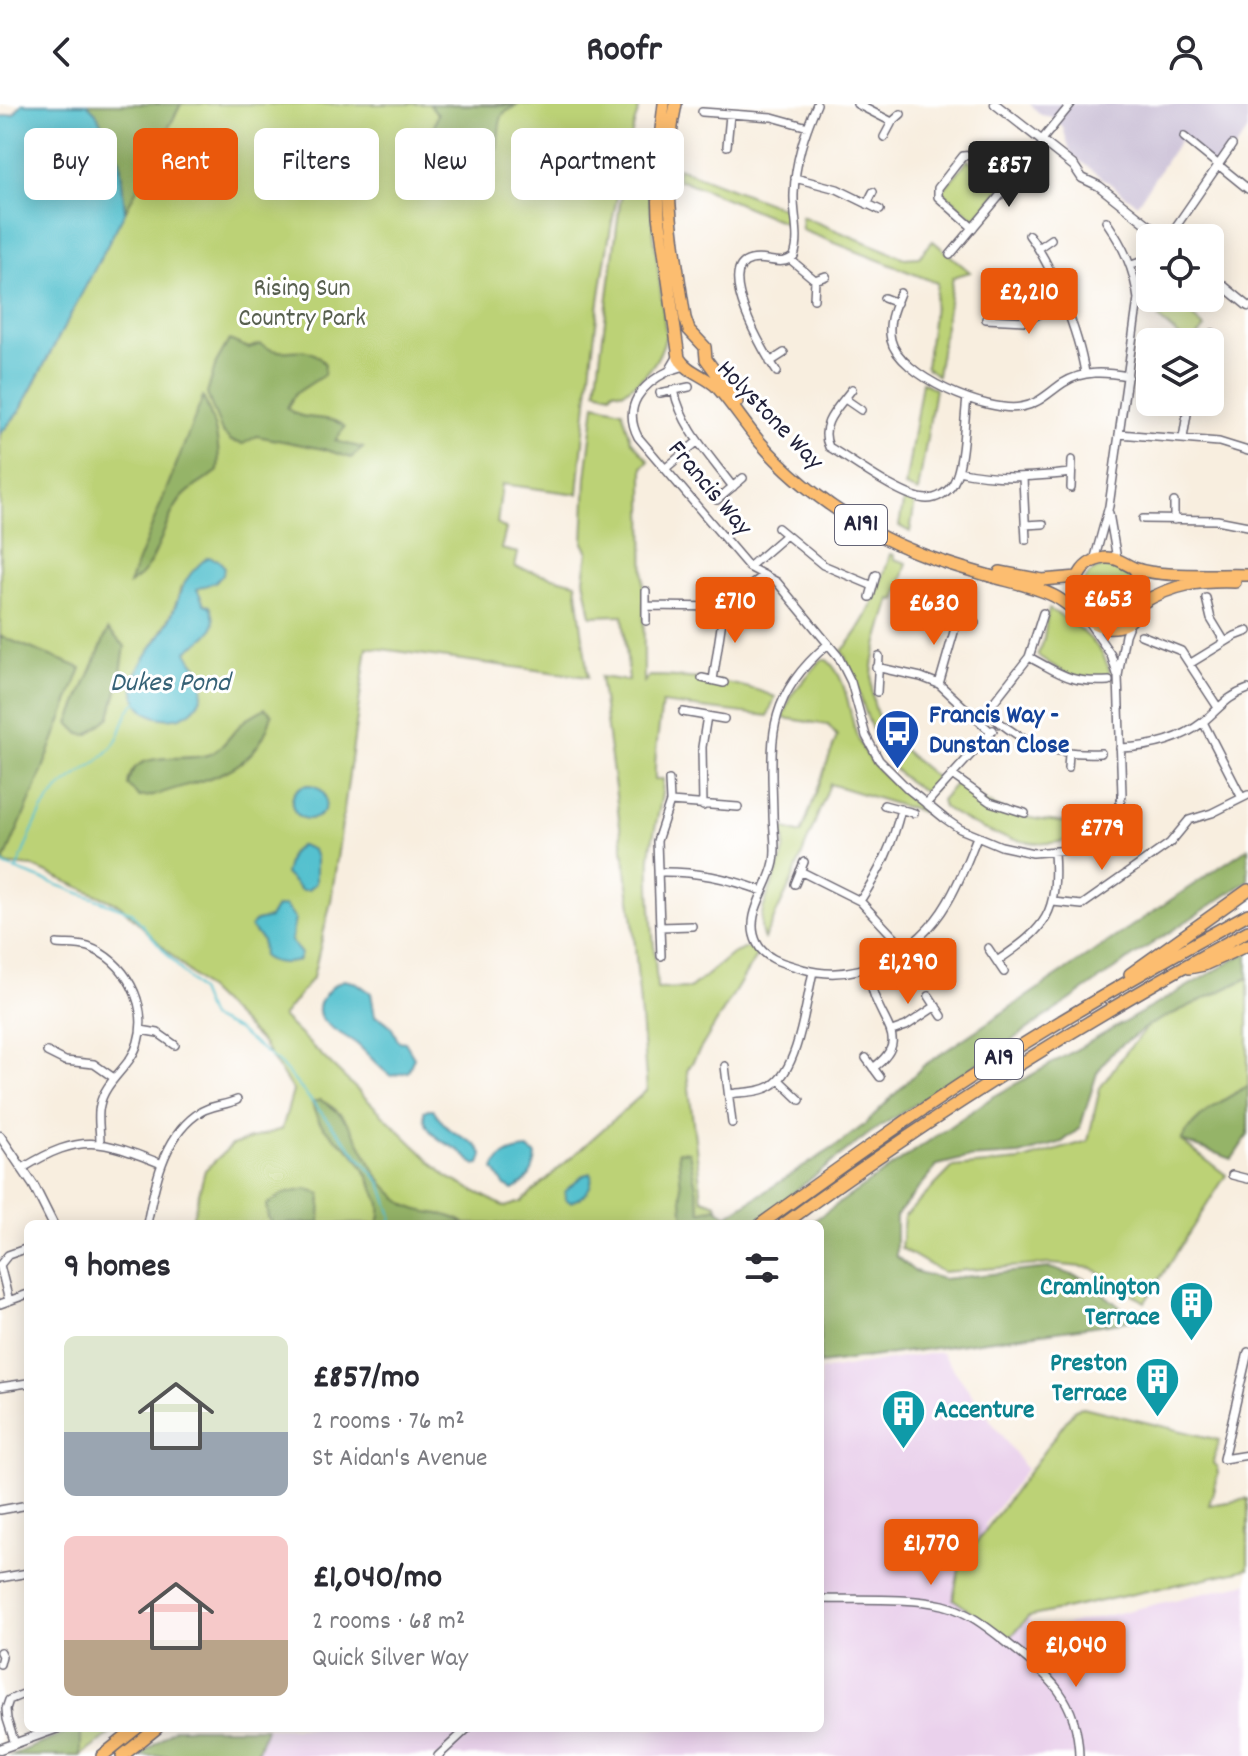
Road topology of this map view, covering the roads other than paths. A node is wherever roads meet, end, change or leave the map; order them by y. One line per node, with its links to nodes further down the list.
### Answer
1 (664, 104): 46 (main road, Holystone Way / A191)
2 (676, 104): 45 (main road, Holystone Way / A191)
3 (817, 104): 11 (street)
4 (857, 104): 10 (street)
5 (995, 104): 14 (street)
6 (1071, 104): 14 (street)
7 (702, 112): 9 (street)
8 (901, 114): 10 (street)
9 (730, 115): 11 (street); 16 (street)
10 (892, 122): 12 (street)
11 (808, 127): 18 (street)
12 (884, 137)
13 (1184, 137): 17 (street)
14 (1043, 142): 19 (street); 25 (street)
15 (1232, 145): 17 (street)
16 (727, 146)
17 (1219, 164): 20 (street); 26 (street)
18 (795, 178): 22 (street); 32 (street)
19 (1009, 186): 27 (street); 27 (street)
20 (1248, 189)
21 (873, 192): 22 (street)
22 (867, 204): 23 (street)
23 (880, 210)
24 (1106, 221): 34 (street)
25 (1148, 224)
26 (1176, 224)
27 (973, 228): 31 (street)
28 (1029, 235): 30 (street)
29 (1051, 239): 30 (street)
30 (1038, 248): 42 (street)
31 (950, 255)
32 (791, 260): 36 (street); 49 (street)
33 (1136, 263): 34 (street)
34 (1131, 265): 54 (street)
35 (826, 276): 36 (street)
36 (815, 280): 40 (street)
37 (1224, 286): 43 (street)
38 (900, 293): 41 (street)
39 (884, 298): 41 (street)
40 (814, 299)
41 (897, 303): 59 (street)
42 (1062, 303): 44 (street); 53 (street)
43 (1248, 306)
44 (986, 319)
45 (696, 340): 46 (main road, Holystone Way); 48 (main road, Holystone Way / A191)
46 (679, 352): 50 (main road, Holystone Way / A191); 51 (street, Francis Way)
47 (784, 353): 49 (street)
48 (706, 359): 50 (main road, Holystone Way); 93 (main road, Holystone Way / A191)
49 (770, 362): 52 (street)
50 (687, 367): 51 (street, Francis Way); 104 (main road, Holystone Way / A191)
51 (669, 371): 68 (street, Francis Way)
52 (777, 372)
53 (1085, 373): 54 (street); 59 (street)
54 (1128, 376): 63 (street)
55 (689, 387): 57 (street)
56 (852, 389): 60 (street)
57 (674, 390): 58 (street); 65 (street)
58 (660, 393)
59 (967, 398): 69 (street)
60 (845, 399): 61 (street); 69 (street)
61 (861, 410)
62 (1187, 416): 64 (street)
63 (1119, 434): 64 (street); 77 (street)
64 (1183, 438): 66 (street)
65 (698, 441): 68 (street); 73 (street)
66 (1248, 451)
67 (1072, 460): 70 (street)
68 (666, 468): 88 (street, Francis Way)
69 (958, 471): 72 (street)
70 (1071, 473): 72 (street); 74 (street)
71 (743, 478): 73 (street)
72 (1023, 478): 81 (street)
73 (733, 487): 75 (street)
74 (1071, 488)
75 (717, 500)
76 (1174, 502): 79 (street)
77 (1109, 506): 86 (street); 87 (street)
78 (1143, 519): 79 (street)
79 (1174, 520): 82 (street)
80 (1043, 524): 81 (street)
81 (1025, 525): 85 (street)
82 (1248, 526)
83 (778, 528): 84 (street)
84 (786, 535): 88 (street); 95 (street)
85 (1026, 540)
86 (1117, 559): 87 (main road); 89 (main road)
87 (1094, 561): 93 (main road)
88 (749, 567): 90 (street, Francis Way)
89 (1134, 568): 92 (main road); 99 (main road)
90 (764, 575): 101 (street); 112 (street, Francis Way)
91 (876, 575): 95 (street)
92 (1248, 575)
93 (1078, 577): 104 (main road)
94 (1248, 583): 99 (main road)
95 (873, 586): 97 (street)
96 (646, 591): 100 (street)
97 (870, 597)
98 (1206, 598): 111 (street)
99 (1142, 603): 106 (main road)
100 (646, 606): 101 (street); 107 (street)
101 (724, 607): 119 (street)
102 (935, 611): 105 (street)
103 (1043, 613): 114 (street)
104 (1083, 615): 106 (main road, Holystone Way / A191); 117 (street, Francis Way)
105 (958, 618): 108 (street); 122 (street)
106 (1132, 618): 117 (street, Francis Way)
107 (646, 621)
108 (975, 623)
109 (1248, 631): 111 (street)
110 (1141, 635): 115 (street)
111 (1225, 642): 115 (street)
112 (828, 644): 142 (street, Francis Way); 156 (street)
113 (879, 656): 116 (street)
114 (1029, 657): 120 (street); 126 (street)
115 (1191, 663): 125 (street)
116 (876, 667): 122 (street); 124 (street)
117 (1118, 676): 134 (street, Francis Way)
118 (702, 678): 119 (street)
119 (713, 680): 121 (street)
120 (1109, 681)
121 (724, 683)
122 (939, 684): 130 (street)
123 (1248, 689): 125 (street)
124 (877, 692)
125 (1217, 706): 131 (street)
126 (986, 711): 130 (street); 132 (street)
127 (683, 712): 128 (street)
128 (707, 716): 129 (street); 144 (street)
129 (724, 719)
130 (978, 720): 133 (street)
131 (1203, 722): 134 (street); 140 (street)
132 (999, 723): 133 (street); 136 (street)
133 (991, 732): 138 (street)
134 (1120, 748): 150 (street, Francis Way)
135 (1101, 753): 136 (street)
136 (1069, 754): 137 (street)
137 (1068, 768)
138 (952, 775): 142 (street); 148 (street)
139 (669, 780): 141 (street)
140 (1245, 796): 158 (street)
141 (670, 802): 144 (street); 153 (street)
142 (926, 804): 149 (street, Francis Way)
143 (884, 805): 146 (street)
144 (703, 806): 145 (street)
145 (738, 807)
146 (901, 809): 147 (street); 157 (street)
147 (914, 813)
148 (1025, 813)
149 (977, 837): 150 (street, Francis Way); 165 (street)
150 (1054, 852): 158 (street)
151 (804, 862): 152 (street)
152 (800, 871): 154 (street); 157 (street)
153 (658, 872): 156 (street); 161 (street)
154 (795, 884)
155 (1248, 890): 173 (main road)
156 (763, 891): 170 (street)
157 (860, 901): 165 (street)
158 (1053, 902): 168 (street)
159 (1248, 914): 173 (main road, A19)
160 (692, 926): 161 (street)
161 (660, 927): 167 (street)
162 (1248, 931): 172 (main road, A19)
163 (57, 944): 177 (street)
164 (1248, 945): 172 (main road)
165 (904, 948): 169 (street)
166 (988, 948): 168 (street)
167 (661, 956)
168 (997, 961): 171 (street)
169 (867, 969): 170 (street); 178 (street)
170 (813, 972): 186 (street)
171 (1004, 972)
172 (1173, 972): 200 (main road, A19)
173 (1105, 994): 199 (main road, A19)
174 (929, 996): 175 (street)
175 (936, 1006): 176 (street); 178 (street)
176 (942, 1016)
177 (141, 1030): 179 (street); 185 (street)
178 (892, 1031): 183 (street)
179 (175, 1045)
180 (47, 1052): 185 (street)
181 (866, 1058): 183 (street)
182 (725, 1066): 187 (street)
183 (873, 1068): 184 (street)
184 (880, 1077)
185 (114, 1078): 192 (street)
186 (779, 1080): 187 (street); 189 (street)
187 (729, 1094): 190 (street)
188 (237, 1100): 193 (street)
189 (800, 1100)
190 (732, 1123)
191 (0, 1136): 194 (street)
192 (100, 1142): 193 (street); 194 (street)
193 (162, 1164): 198 (street)
194 (23, 1168): 197 (street)
195 (1232, 1175): 196 (street)
196 (1248, 1179)
197 (51, 1220)
198 (148, 1220)
199 (767, 1220)
200 (790, 1220)
201 (24, 1249): 203 (street)
202 (24, 1295): 203 (street)
203 (9, 1301): 204 (street)
204 (0, 1304)
205 (1248, 1352): 208 (street)
206 (24, 1384): 207 (street)
207 (0, 1387)
208 (1248, 1455)
209 (24, 1507): 210 (street)
210 (0, 1510)
211 (24, 1574): 212 (street)
212 (0, 1578)
213 (824, 1599): 228 (street)
214 (0, 1652): 215 (street)
215 (0, 1664)
216 (0, 1693): 218 (street)
217 (24, 1694): 218 (street)
218 (9, 1700): 223 (street)
219 (47, 1732): 223 (street)
220 (132, 1732): 225 (main road)
221 (152, 1732): 226 (main road)
222 (464, 1732): 227 (street)
223 (15, 1744): 224 (street)
224 (0, 1749)
225 (102, 1756)
226 (122, 1756)
227 (438, 1756)
228 (1079, 1756)

